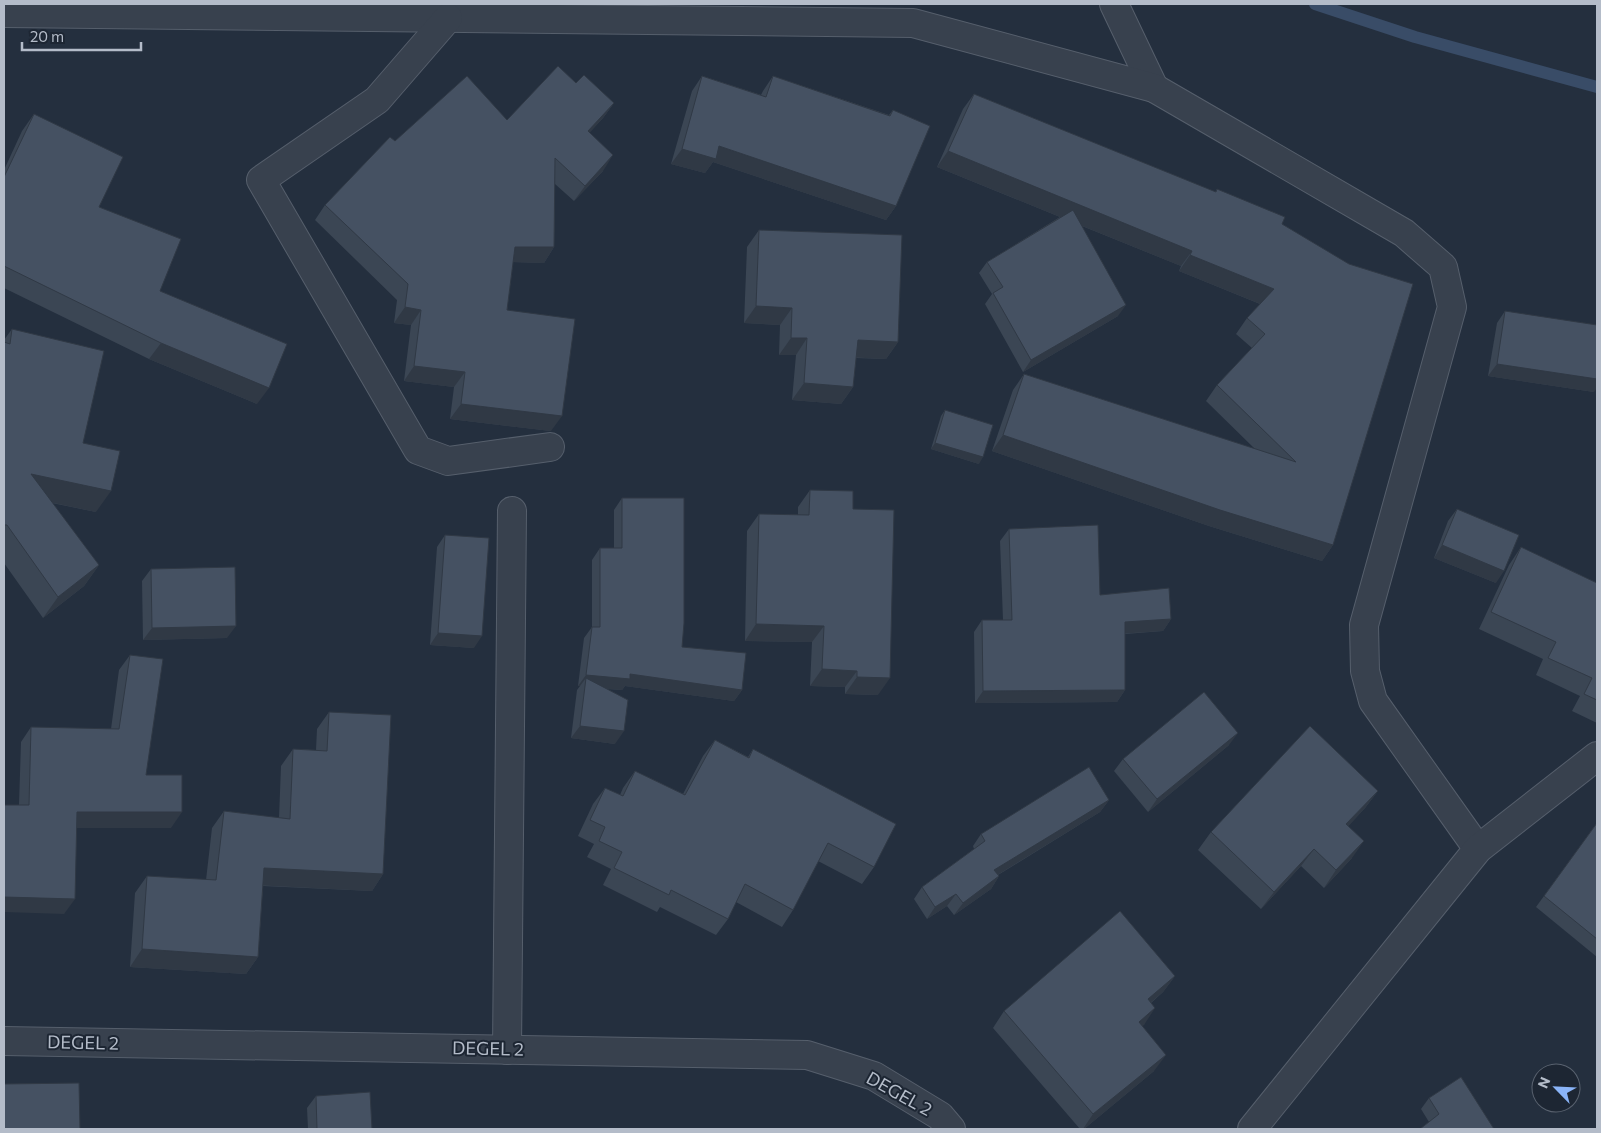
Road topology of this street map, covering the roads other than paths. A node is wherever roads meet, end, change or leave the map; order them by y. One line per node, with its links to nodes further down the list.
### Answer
1 (1114, 4): 4 (street)
2 (4, 13): 3 (street)
3 (448, 18): 4 (street); 5 (street)
4 (1154, 88): 8 (street)
5 (550, 447)
6 (512, 511): 10 (street)
7 (1597, 756): 8 (street)
8 (1478, 849): 12 (street)
9 (4, 1041): 10 (street, DEGEL 2)
10 (507, 1050): 11 (street, DEGEL 2)
11 (951, 1129)
12 (1252, 1129)

